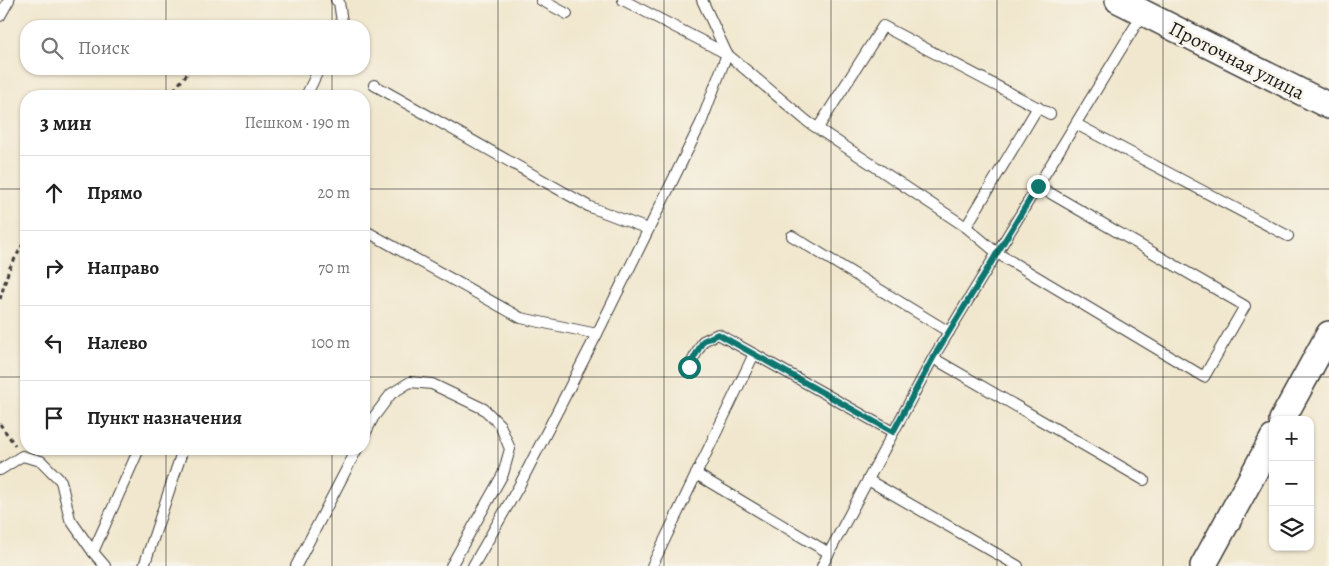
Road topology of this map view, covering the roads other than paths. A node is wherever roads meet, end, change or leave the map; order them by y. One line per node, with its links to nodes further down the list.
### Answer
1 (9, 0): 9 (lane)
2 (336, 0): 10 (lane)
3 (541, 0): 8 (lane)
4 (623, 0): 11 (lane)
5 (702, 0): 11 (lane)
6 (1118, 0): 7 (street, Проточная улица)
7 (1143, 13): 15 (street, Проточная улица); 18 (lane)
8 (567, 14)
9 (0, 16)
10 (342, 20)
11 (727, 54): 19 (lane); 22 (lane)
12 (316, 75): 14 (lane)
13 (374, 85): 22 (lane)
14 (309, 90)
15 (1329, 106)
16 (1038, 107): 17 (lane); 19 (lane); 21 (lane)
17 (1050, 114)
18 (1076, 124): 20 (lane); 25 (lane)
19 (818, 128): 21 (lane)
20 (1038, 186): 26 (lane); 26 (lane)
21 (966, 227): 26 (lane)
22 (648, 229): 28 (lane)
23 (370, 233): 28 (lane)
24 (792, 236): 27 (lane)
25 (1288, 236)
26 (997, 253): 27 (lane)
27 (949, 332): 31 (lane)
28 (597, 334): 50 (lane)
29 (1329, 334): 33 (street)
30 (754, 354): 32 (lane); 35 (lane); 41 (lane)
31 (933, 358): 35 (lane); 43 (lane)
32 (689, 367)
33 (1284, 416)
34 (370, 424): 49 (lane)
35 (893, 432): 42 (lane)
36 (1269, 445): 54 (street)
37 (136, 455): 44 (lane)
38 (181, 455): 47 (lane)
39 (354, 455): 48 (lane)
40 (0, 470): 44 (lane)
41 (696, 474): 45 (lane); 51 (lane)
42 (868, 480): 45 (lane); 53 (lane)
43 (1144, 480)
44 (93, 552): 46 (lane)
45 (829, 553): 52 (lane)
46 (105, 566)
47 (144, 566)
48 (296, 566)
49 (450, 566)
50 (473, 566)
51 (652, 566)
52 (822, 566)
53 (1018, 566)
54 (1203, 566)

